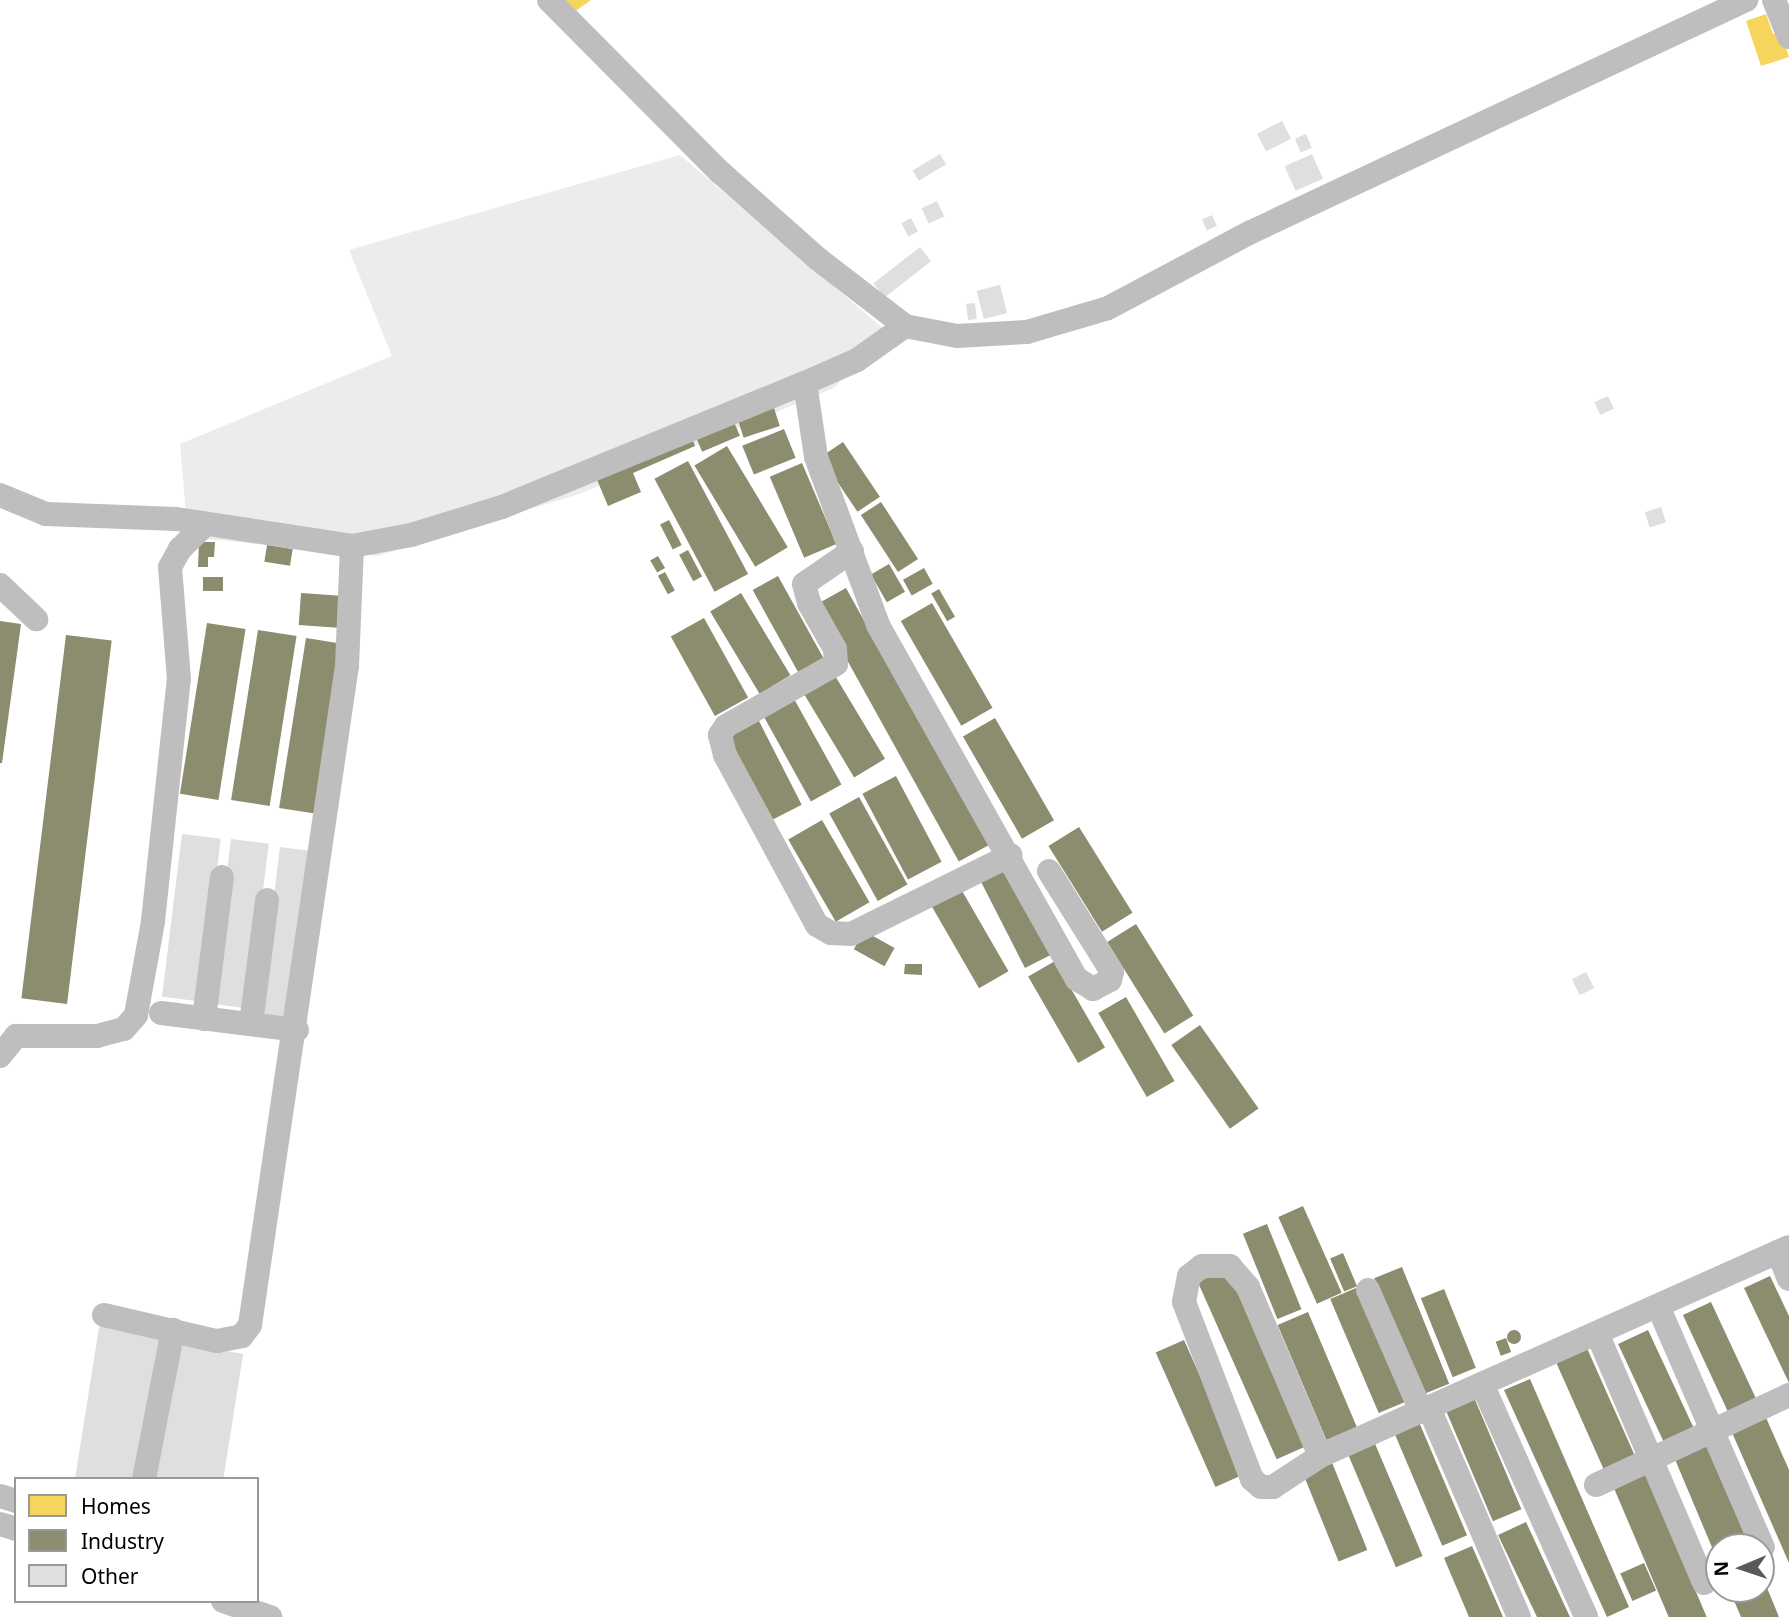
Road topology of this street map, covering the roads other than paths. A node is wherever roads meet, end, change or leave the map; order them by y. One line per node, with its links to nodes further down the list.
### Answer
1 (549, 0): 5 (street)
2 (1746, 0): 5 (street)
3 (1774, 0): 4 (street)
4 (1789, 37)
5 (905, 326): 6 (street)
6 (805, 383): 9 (street); 10 (street)
7 (0, 495): 8 (street)
8 (206, 524): 9 (street); 21 (street)
9 (352, 547): 20 (street)
10 (852, 551): 13 (street); 13 (street)
11 (0, 584): 12 (street)
12 (36, 619)
13 (1011, 855): 14 (street)
14 (1049, 871)
15 (222, 877): 18 (street)
16 (267, 900): 19 (street)
17 (161, 1013): 18 (street)
18 (204, 1019): 19 (street)
19 (251, 1024): 20 (street)
20 (297, 1030): 27 (street)
21 (0, 1056)
22 (1783, 1249): 23 (street); 25 (street)
23 (1789, 1279)
24 (1368, 1290): 31 (street)
25 (1658, 1306): 28 (street); 32 (street)
26 (104, 1315): 27 (street)
27 (173, 1330): 35 (street)
28 (1597, 1333): 29 (street); 34 (street)
29 (1482, 1384): 31 (street); 42 (street)
30 (1789, 1395): 32 (street)
31 (1425, 1410): 33 (street); 41 (street)
32 (1711, 1432): 34 (street); 37 (street)
33 (1320, 1456): 33 (street)
34 (1653, 1458): 36 (street); 38 (street)
35 (144, 1477)
36 (1596, 1485)
37 (1756, 1533)
38 (1704, 1583)
39 (229, 1603): 40 (street)
40 (270, 1617)
41 (1519, 1617)
42 (1586, 1617)

